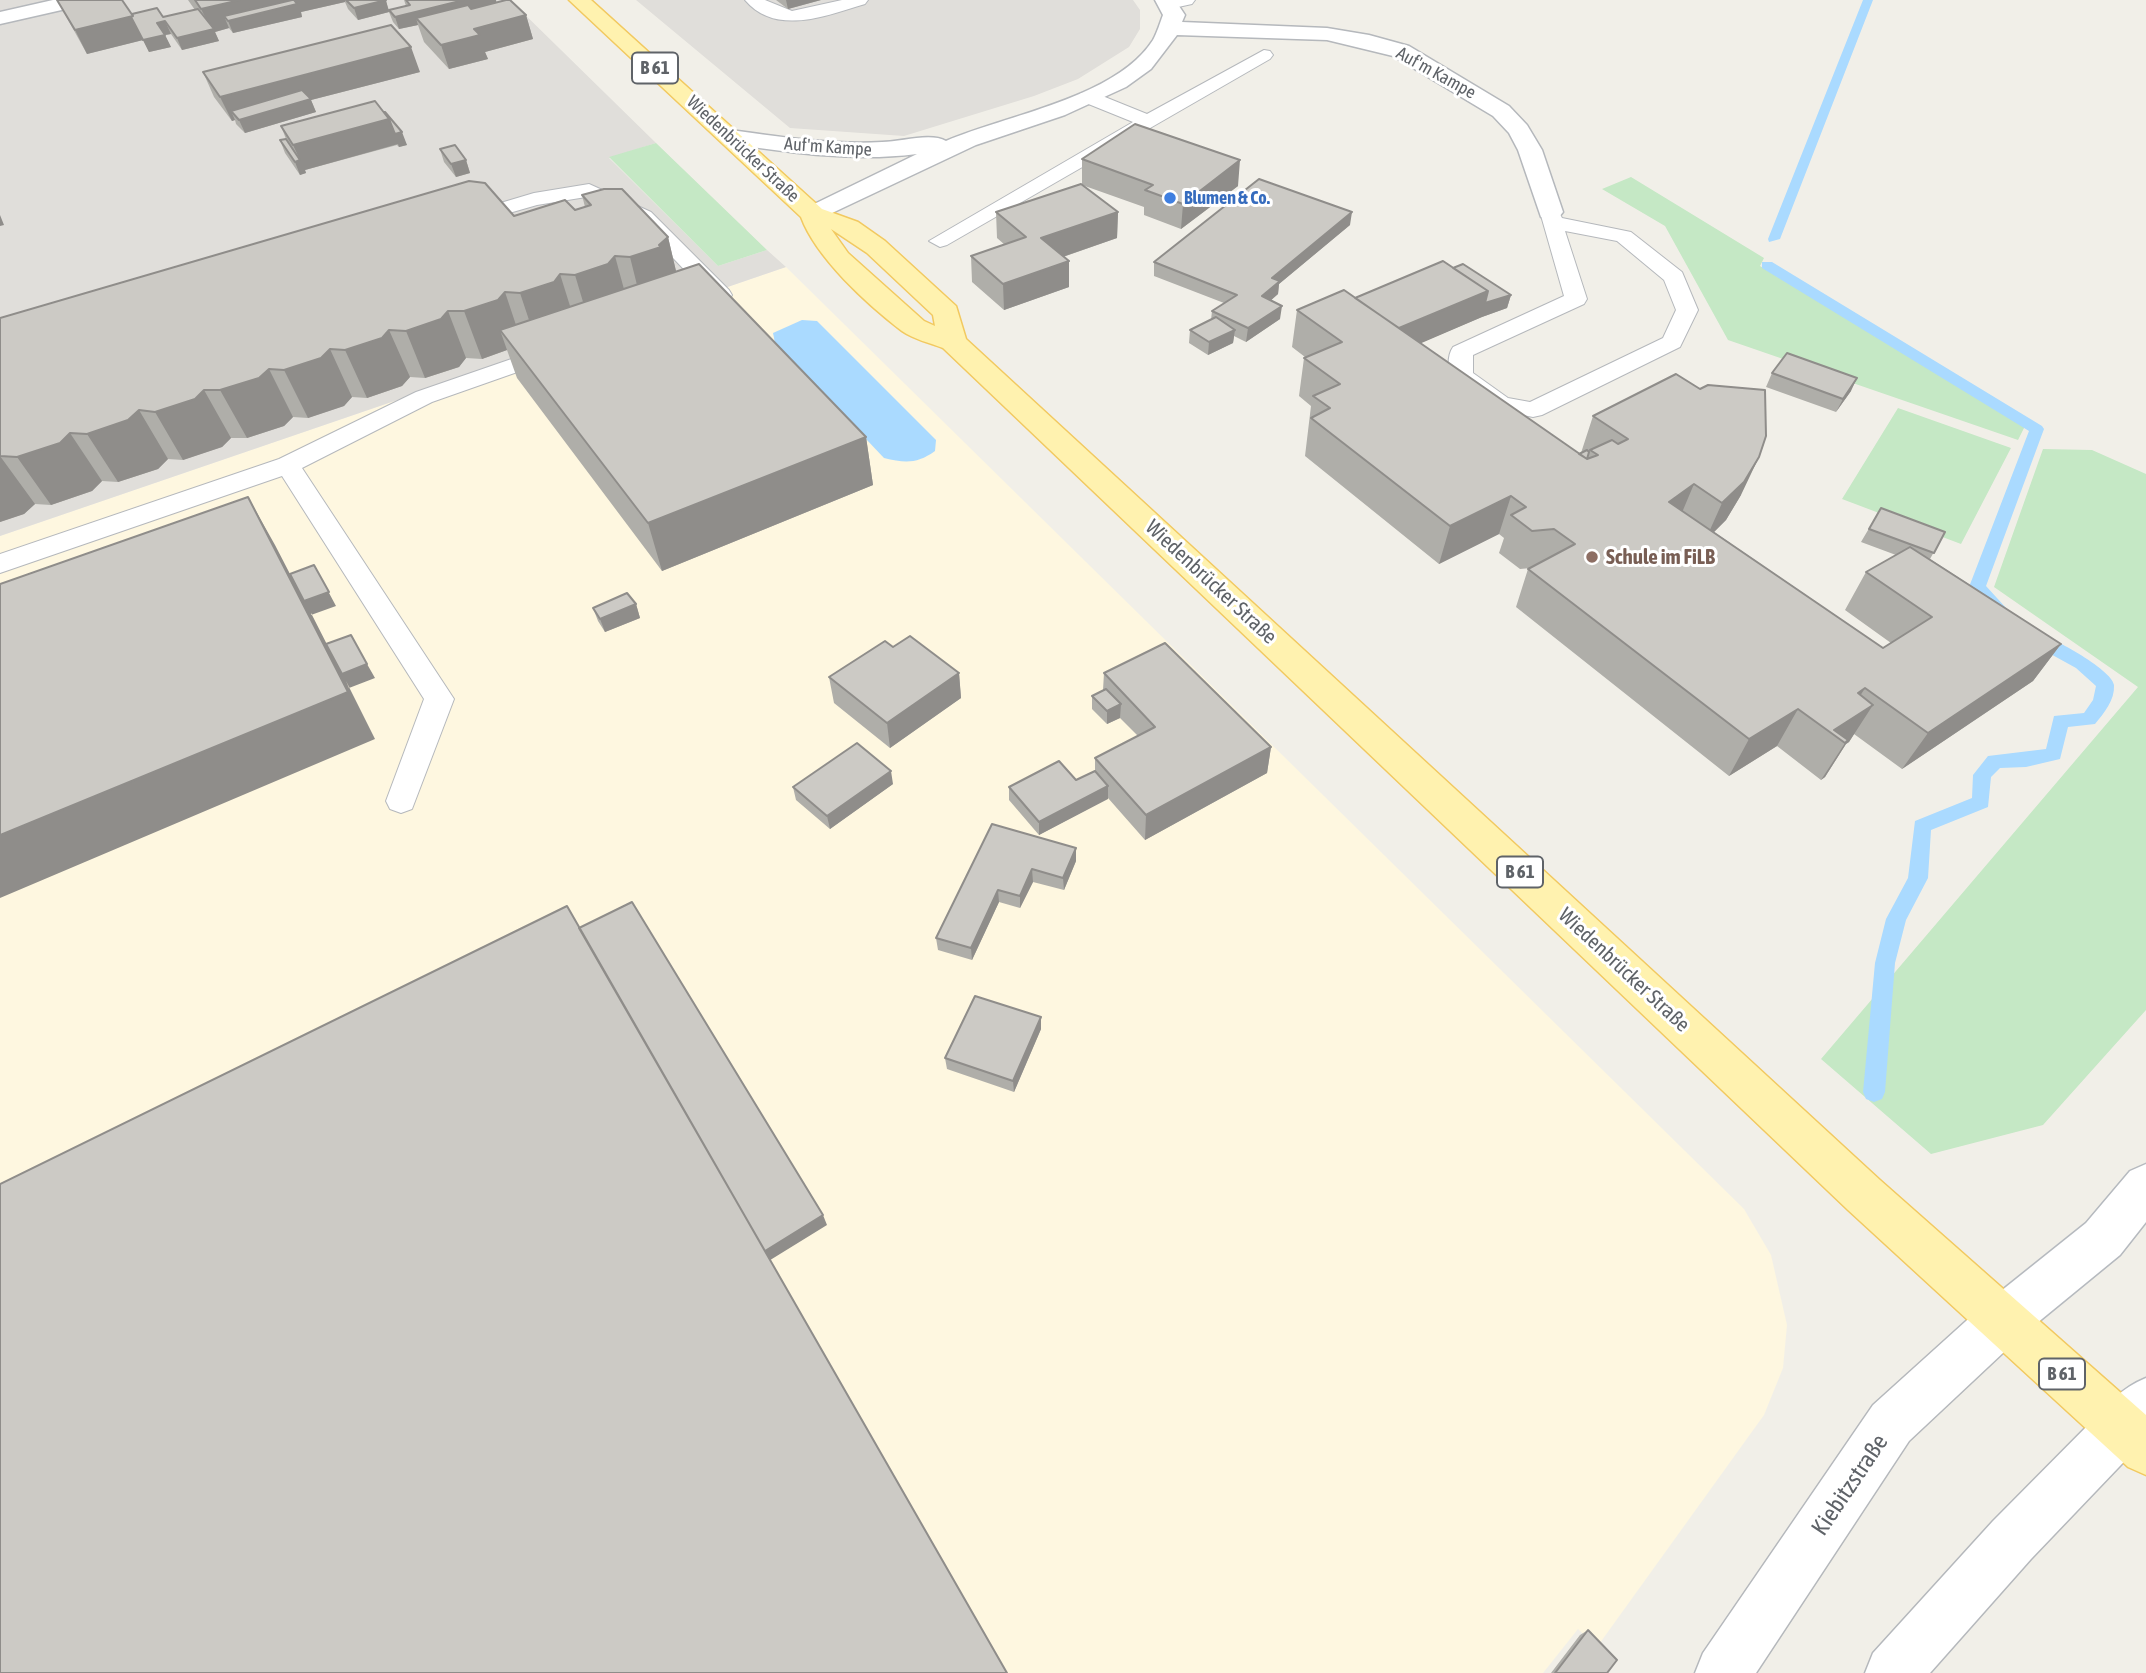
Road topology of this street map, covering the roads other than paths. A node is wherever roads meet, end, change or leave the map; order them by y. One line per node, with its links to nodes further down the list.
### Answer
1 (81, 0): 6 (street)
2 (579, 0): 11 (main road, Wiedenbrücker Straße / B 61)
3 (754, 0): 4 (lane)
4 (859, 0)
5 (1173, 1): 7 (street)
6 (0, 18)
7 (1171, 28): 9 (street, Auf'm Kampe); 16 (street, Auf'm Kampe)
8 (1264, 55): 10 (lane)
9 (1088, 97): 10 (lane); 12 (street, Auf'm Kampe)
10 (1146, 121): 18 (lane)
11 (731, 137): 13 (street, Auf'm Kampe); 14 (main road, Wiedenbrücker Straße / B 61)
12 (969, 139): 13 (street, Auf'm Kampe); 15 (street, Auf'm Kampe)
13 (925, 146): 14 (street, Auf'm Kampe)
14 (790, 193): 15 (main road, Wiedenbrücker Straße / B 61)
15 (813, 214): 25 (main road, Wiedenbrücker Straße / B 61)
16 (1551, 217): 16 (lane)
17 (441, 227): 19 (lane)
18 (940, 241)
19 (691, 303)
20 (577, 343): 21 (lane)
21 (288, 465): 22 (lane); 23 (lane)
22 (0, 564)
23 (401, 801)
24 (2146, 1186): 25 (street, Kiebitzstraße)
25 (2003, 1320): 26 (main road, Wiedenbrücker Straße / B 61); 27 (street, Kiebitzstraße)
26 (2138, 1426): 28 (street)
27 (1723, 1673)
28 (1893, 1673)

